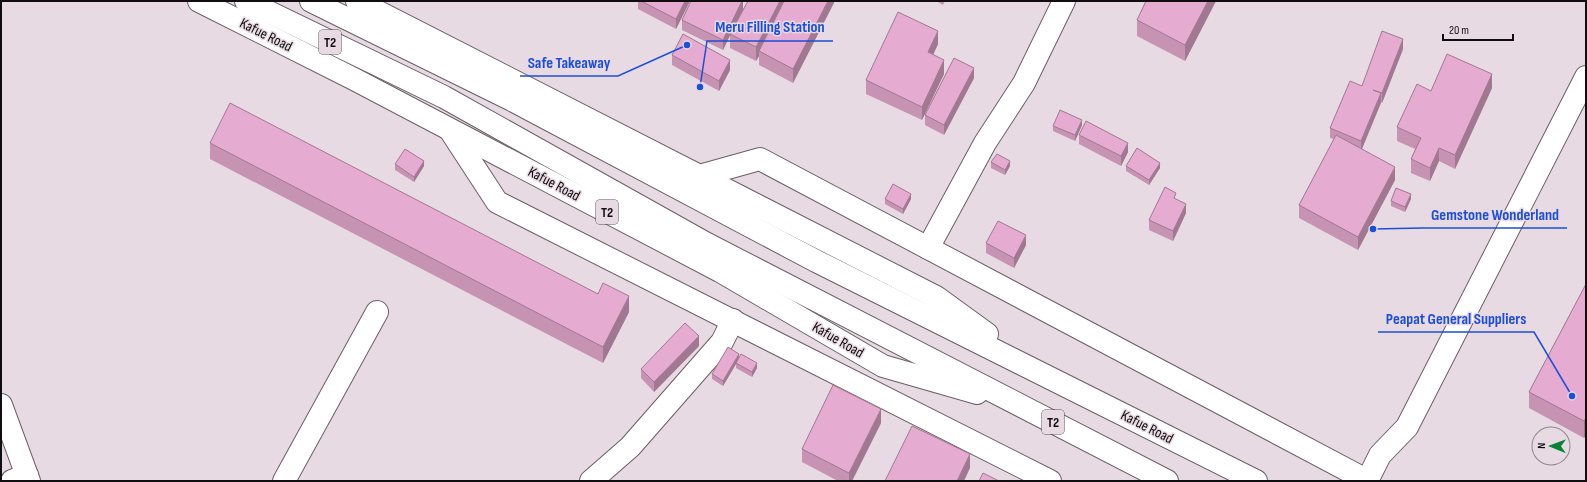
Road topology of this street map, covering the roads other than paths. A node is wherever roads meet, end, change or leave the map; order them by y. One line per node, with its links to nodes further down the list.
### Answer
1 (199, 1): 7 (main road, Kafue Road / T2)
2 (246, 1): 14 (main road, Kafue Road / T2)
3 (311, 1): 12 (main road, Kafue Road / T2)
4 (358, 1): 8 (main road, Kafue Road / T2)
5 (1064, 1): 9 (main road)
6 (1586, 77): 21 (main road)
7 (450, 130): 11 (main road); 14 (main road, Kafue Road / T2)
8 (699, 176): 9 (main road); 12 (main road, Kafue Road / T2)
9 (928, 248): 21 (main road)
10 (377, 312): 17 (main road)
11 (733, 320): 18 (main road); 19 (main road)
12 (1038, 372): 20 (main road, Kafue Road / T2)
13 (1, 405): 15 (main road)
14 (1020, 405): 16 (main road, Kafue Road / T2)
15 (23, 479)
16 (1155, 479)
17 (284, 481)
18 (591, 481)
19 (1050, 481)
20 (1256, 481)
21 (1368, 481)

